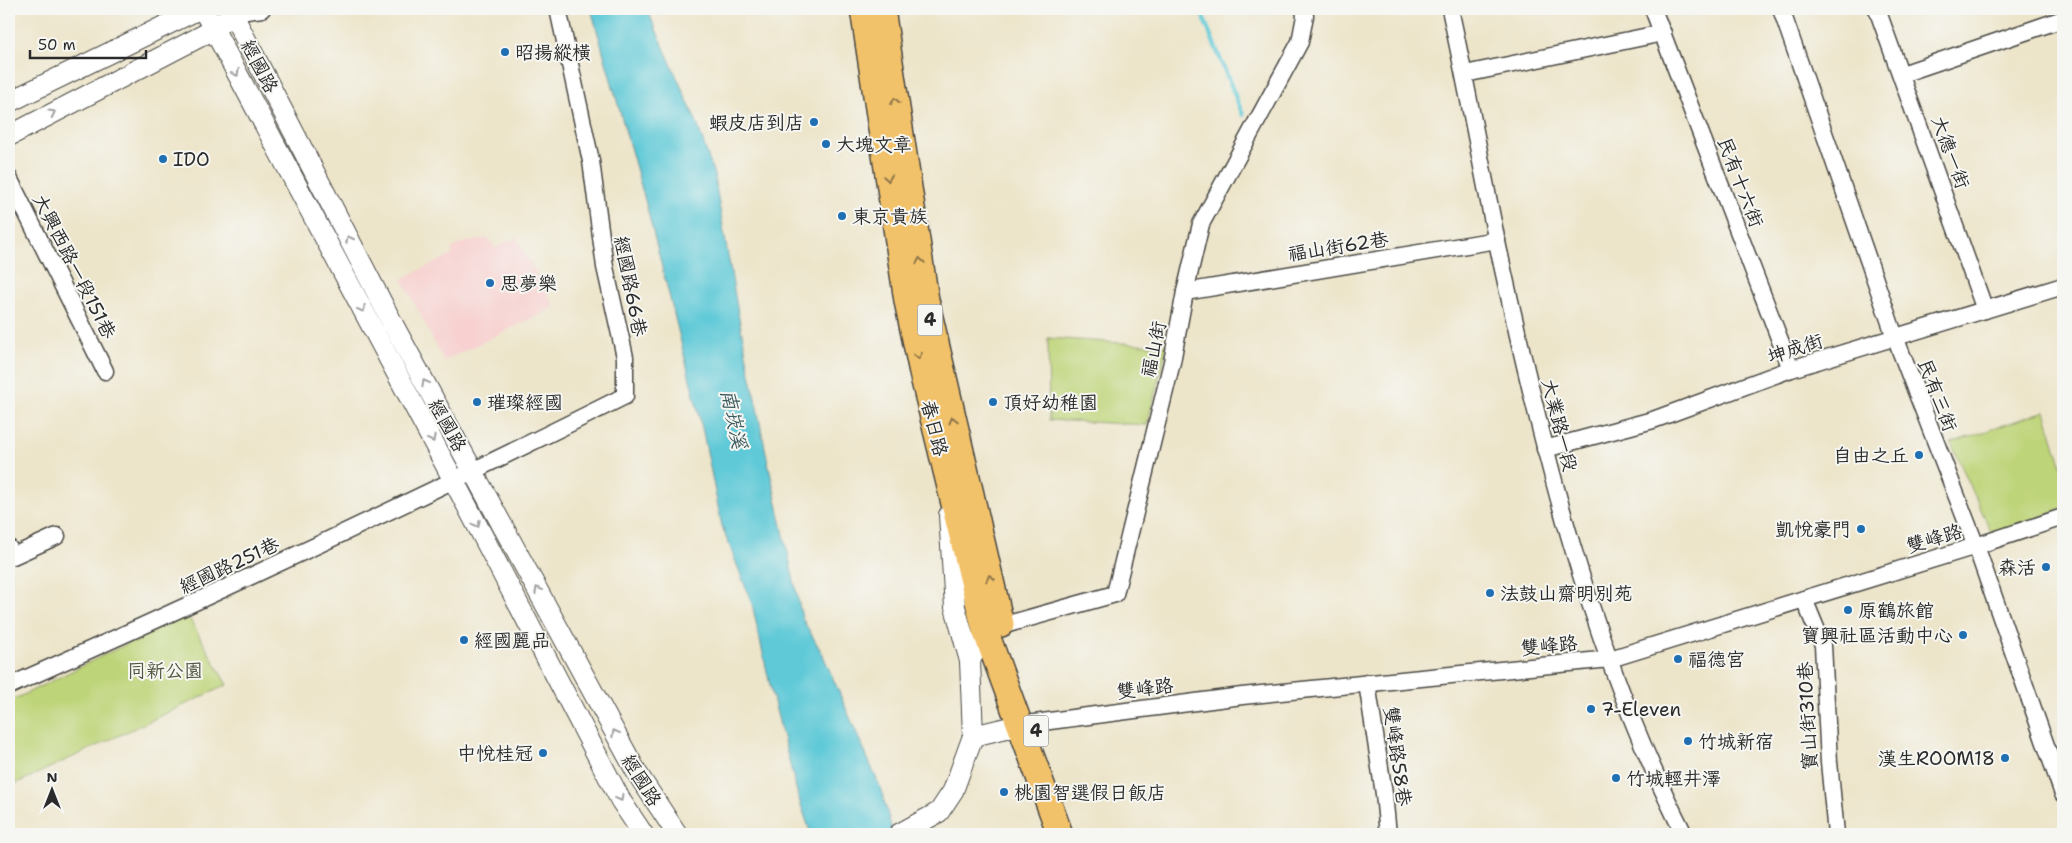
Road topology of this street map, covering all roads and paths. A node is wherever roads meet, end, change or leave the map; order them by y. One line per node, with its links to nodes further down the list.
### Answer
1 (199, 9): 19 (street)
2 (203, 9): 15 (street, 經國路)
3 (210, 9): 12 (street)
4 (262, 9): 12 (street)
5 (558, 9): 31 (street, 經國路66巷)
6 (863, 9): 30 (main road, 春日路 / 4, one-way to 30)
7 (882, 9): 37 (main road, 春日路 / 4, one-way to 7)
8 (1450, 9): 17 (street, 大業路一段)
9 (1653, 9): 16 (street, 民有十六街)
10 (1781, 9): 26 (street, 民有三街)
11 (1877, 9): 18 (street, 大德一街)
12 (231, 11): 15 (street); 31 (street, 經國路, one-way to 12)
13 (1305, 12): 24 (street, 福山街)
14 (2063, 19): 18 (street)
15 (213, 30): 20 (street, one-way to 15); 31 (street, 經國路, one-way to 31)
16 (1663, 34): 17 (street); 27 (street, 民有十六街)
17 (1465, 74): 22 (street, 大業路一段)
18 (1902, 74): 25 (street, 大德一街)
19 (9, 102)
20 (9, 136)
21 (9, 178): 28 (street, 大興西路一段151巷)
22 (1497, 240): 24 (street, 福山街62巷); 29 (street, 大業路一段)
23 (2061, 286): 25 (street, 坤成街)
24 (1185, 292): 37 (street, 福山街)
25 (1985, 310): 26 (street, 坤成街)
26 (1895, 337): 27 (street, 坤成街); 34 (street, 民有三街)
27 (1791, 369): 29 (street, 坤成街)
28 (105, 371)
29 (1544, 449): 38 (street, 大業路一段)
30 (946, 469): 37 (main road, 春日路 / 4); 39 (street)
31 (464, 476): 41 (street, 經國路251巷); 46 (street, 經國路, one-way to 46); 47 (street, 經國路, one-way to 31)
32 (2063, 516): 34 (street, 雙峰路)
33 (57, 536): 35 (street)
34 (1976, 546): 36 (street, 雙峰路); 44 (street, 民有三街)
35 (9, 548)
36 (1804, 599): 38 (street, 雙峰路); 52 (street, 寶山街310巷)
37 (993, 628): 39 (street); 42 (main road, 春日路 / 4)
38 (1610, 659): 40 (street, 雙峰路); 51 (street, 大業路一段)
39 (970, 661): 43 (street)
40 (1367, 683): 42 (street, 雙峰路); 50 (street, 雙峰路58巷)
41 (9, 686)
42 (1026, 724): 43 (street); 48 (main road, 春日路 / 4); 49 (main road, 春日路 / 4)
43 (973, 736): 45 (street)
44 (2063, 794)
45 (902, 833)
46 (643, 834)
47 (677, 834)
48 (1060, 834)
49 (1075, 834)
50 (1388, 834)
51 (1684, 834)
52 (1836, 834)

